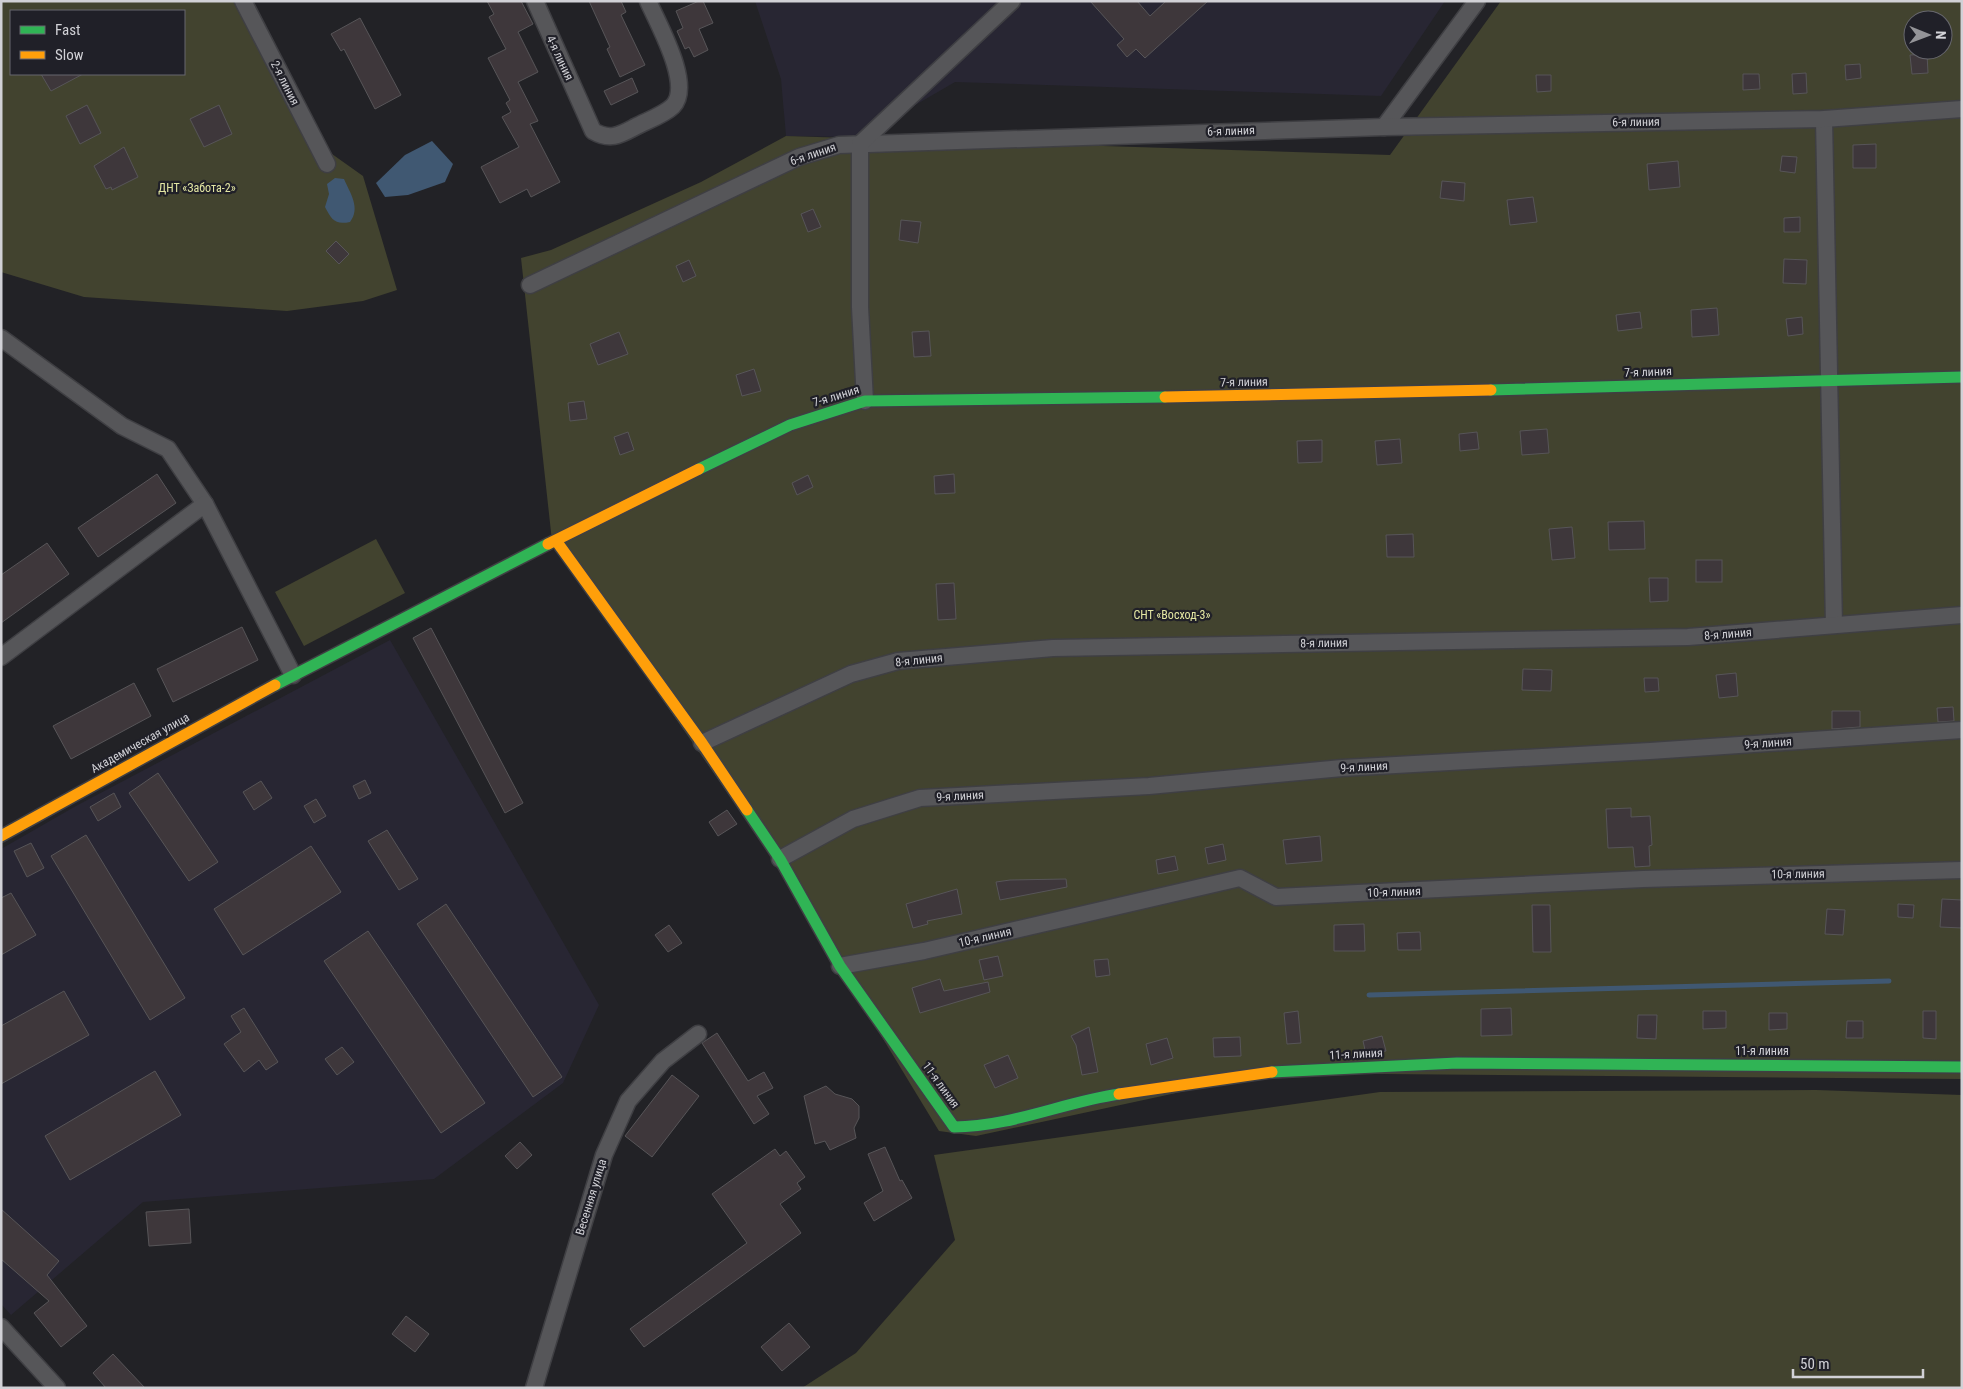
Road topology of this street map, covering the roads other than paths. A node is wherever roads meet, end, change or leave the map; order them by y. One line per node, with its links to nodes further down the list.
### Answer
1 (244, 1): 10 (street, 2-я линия)
2 (534, 1): 3 (street, 4-я линия)
3 (648, 1)
4 (1012, 1): 9 (street)
5 (1477, 1): 8 (street)
6 (1962, 109): 7 (street, 6-я линия)
7 (1824, 119): 8 (street, 6-я линия); 14 (street)
8 (1384, 127): 9 (street, 6-я линия)
9 (860, 144): 11 (street, 6-я линия); 15 (street)
10 (327, 164)
11 (530, 285)
12 (1, 338): 16 (street)
13 (1962, 377): 14 (street, 7-я линия)
14 (1830, 381): 15 (street, 7-я линия); 19 (street)
15 (864, 401): 17 (street, 7-я линия)
16 (205, 504): 20 (street); 21 (street)
17 (557, 542): 21 (street, 7-я линия); 23 (street)
18 (1962, 615): 19 (street, 8-я линия)
19 (1834, 625): 23 (street, 8-я линия)
20 (1, 657)
21 (293, 675): 24 (street, Академическая улица)
22 (1962, 730): 25 (street, 9-я линия)
23 (702, 743): 25 (street)
24 (1, 836)
25 (780, 860): 27 (street)
26 (1962, 870): 27 (street, 10-я линия)
27 (840, 966): 29 (street, 11-я линия)
28 (698, 1034): 32 (street, Весенняя улица)
29 (1962, 1067)
30 (1, 1327): 31 (street)
31 (57, 1388)
32 (534, 1388)

